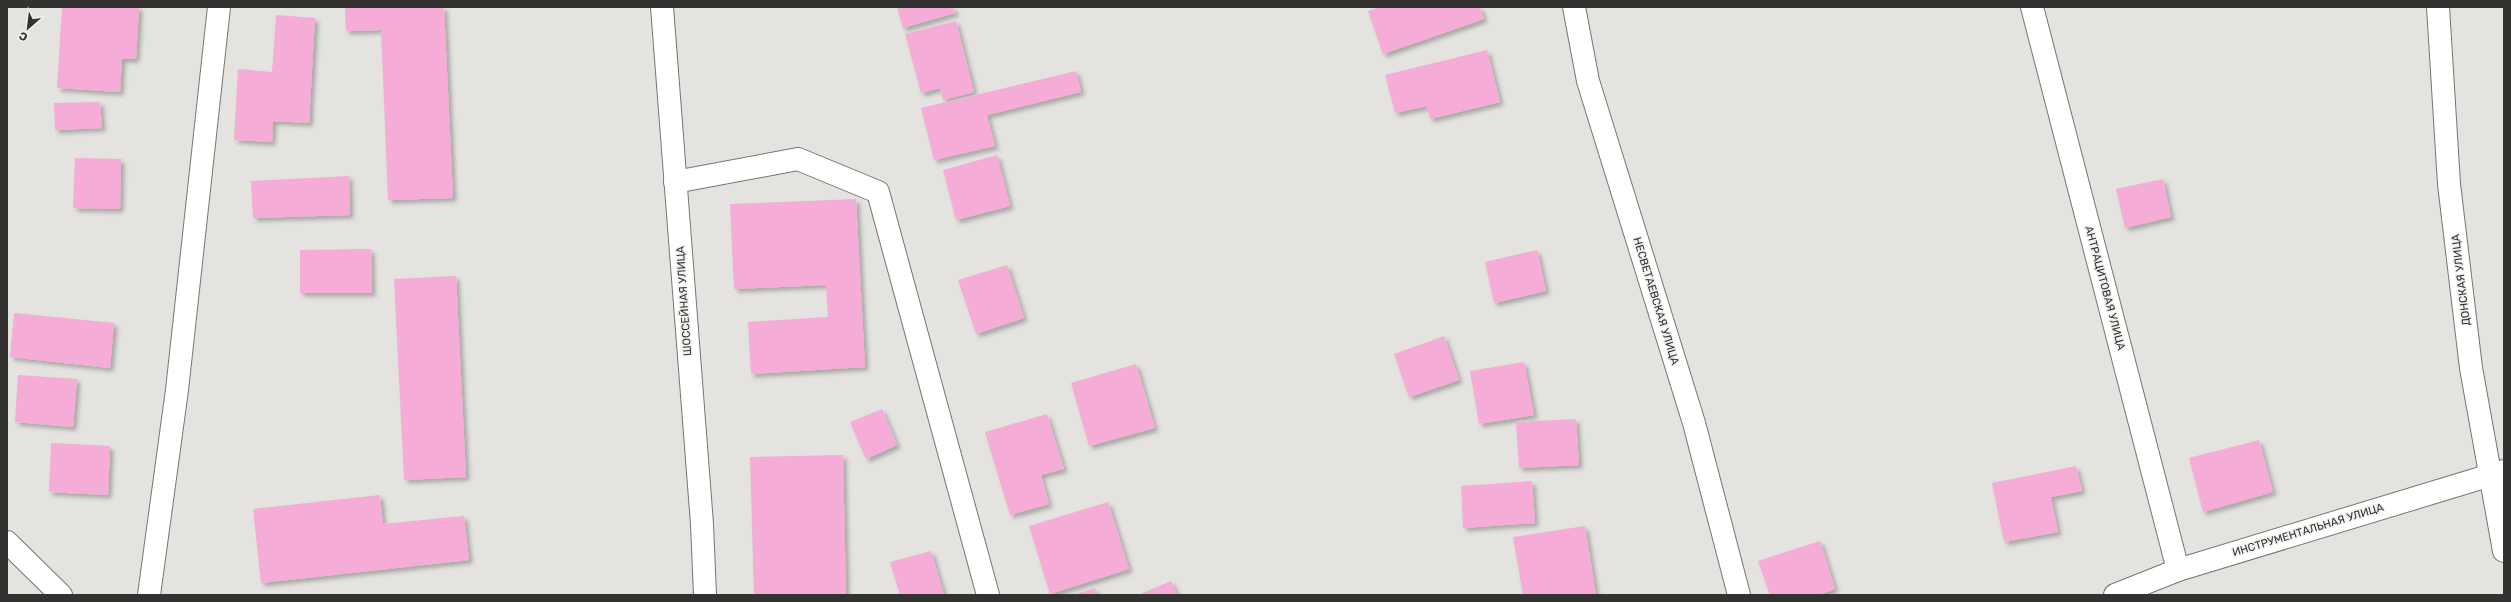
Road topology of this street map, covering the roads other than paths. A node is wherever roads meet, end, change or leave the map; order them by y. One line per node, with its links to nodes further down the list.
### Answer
1 (219, 7): 12 (street)
2 (662, 7): 6 (street, ШОССЕЙНАЯ УЛИЦА)
3 (1574, 7): 15 (street, НЕСВЕТАЕВСКАЯ УЛИЦА)
4 (2032, 7): 10 (street, АНТРАЦИТОВАЯ УЛИЦА)
5 (2438, 7): 7 (street, ДОНСКАЯ УЛИЦА)
6 (675, 182): 13 (street, ШОССЕЙНАЯ УЛИЦА); 14 (street)
7 (2497, 473): 9 (street, ДОНСКАЯ УЛИЦА); 10 (street, ИНСТРУМЕНТАЛЬНАЯ УЛИЦА)
8 (7, 542): 11 (street)
9 (2504, 550)
10 (2178, 570): 16 (street, ИНСТРУМЕНТАЛЬНАЯ УЛИЦА)
11 (61, 595)
12 (149, 595)
13 (705, 595)
14 (988, 595)
15 (1739, 595)
16 (2114, 595)

